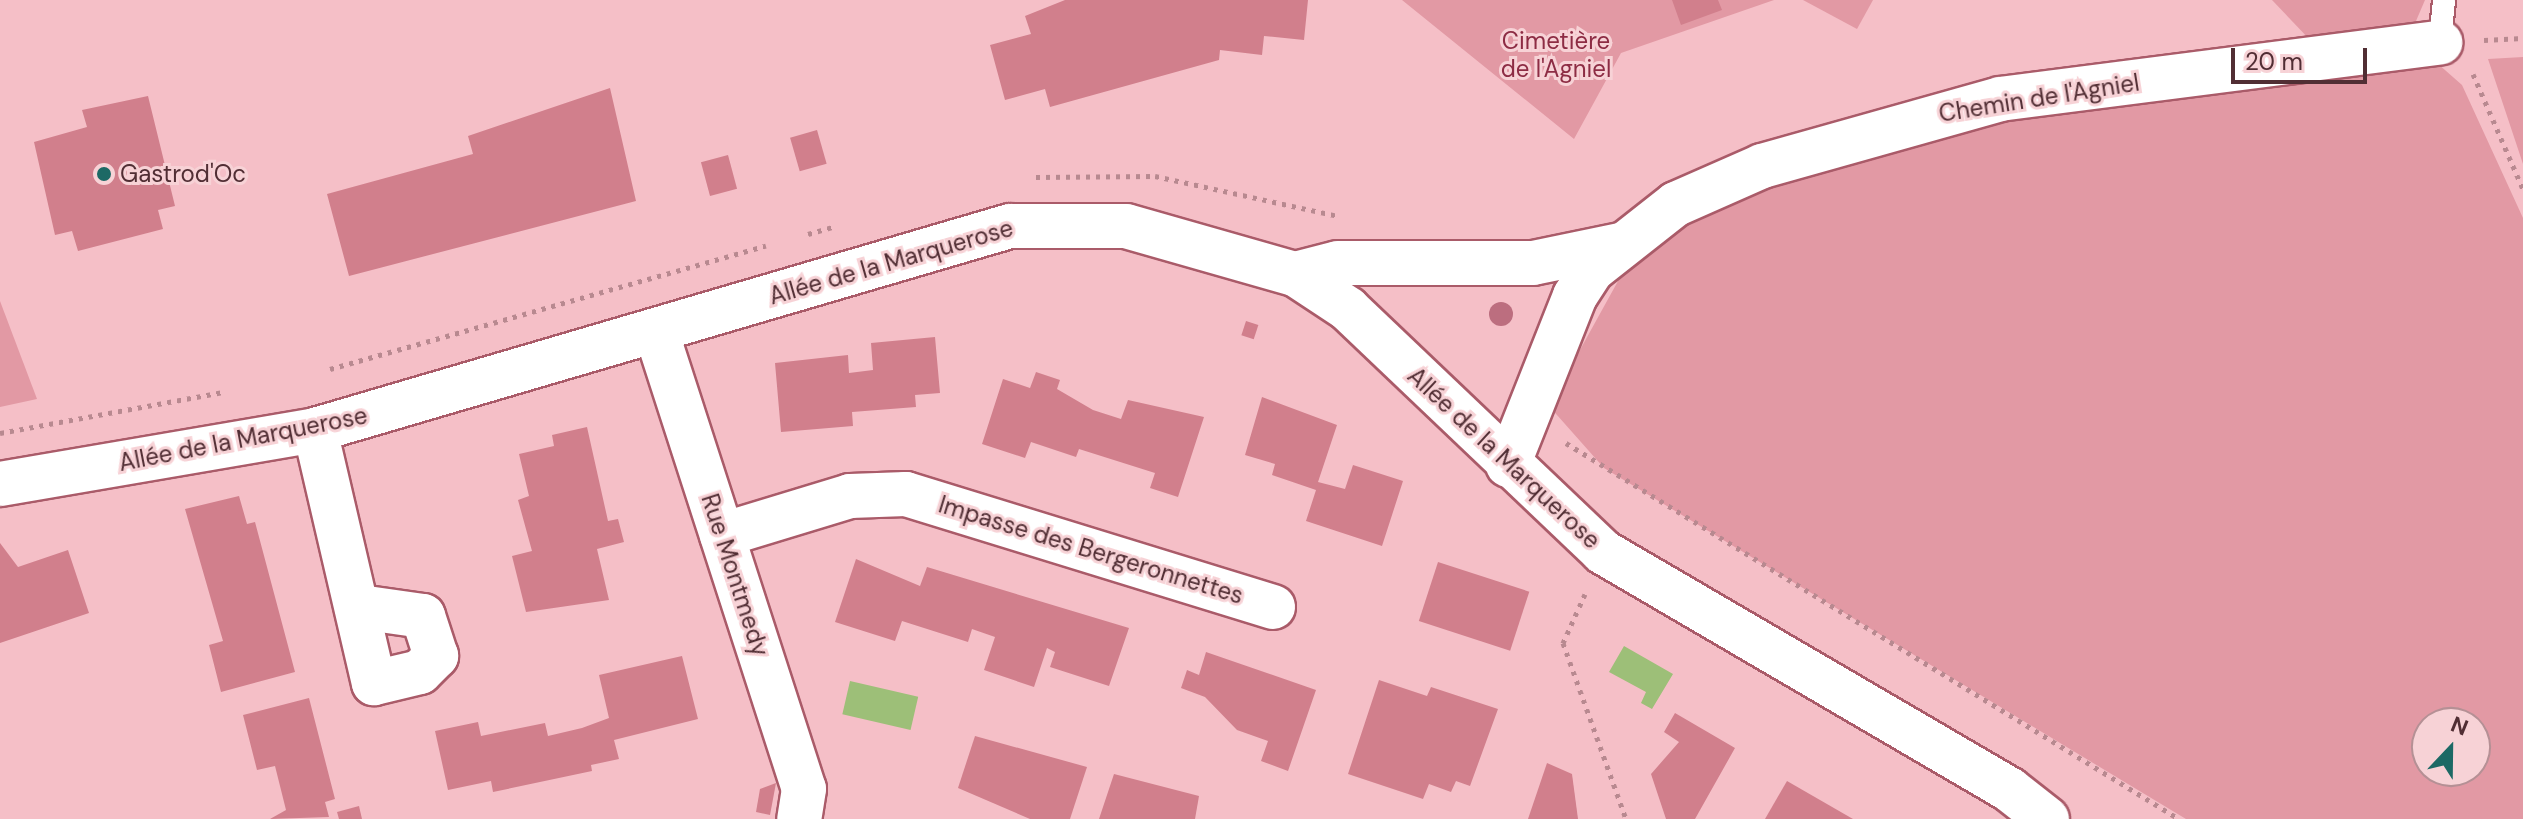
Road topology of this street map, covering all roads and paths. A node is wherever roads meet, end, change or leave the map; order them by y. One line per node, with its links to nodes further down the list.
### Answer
1 (2444, 0): 2 (lane)
2 (2440, 43): 3 (path); 4 (street, Chemin de l'Agniel)
3 (2523, 189)
4 (1621, 245): 6 (street, Chemin de l'Agniel); 13 (street, Chemin de l'Agniel)
5 (766, 246): 8 (path)
6 (1295, 274): 7 (street, Allée de la Marquerose); 13 (street, Allée de la Marquerose)
7 (656, 331): 10 (street, Allée de la Marquerose); 15 (street, Rue Montmedy)
8 (330, 369)
9 (223, 392): 11 (path)
10 (315, 430): 14 (street, Allée de la Marquerose); 17 (street)
11 (0, 433)
12 (1557, 437): 22 (path)
13 (1508, 465): 16 (street, Allée de la Marquerose)
14 (0, 484)
15 (722, 535): 18 (street, Impasse des Bergeronnettes); 19 (street, Rue Montmedy)
16 (1603, 552): 20 (path); 21 (street, Allée de la Marquerose)
17 (360, 607)
18 (1273, 607)
19 (811, 815)
20 (1626, 819)
21 (2047, 819)
22 (2179, 819)

